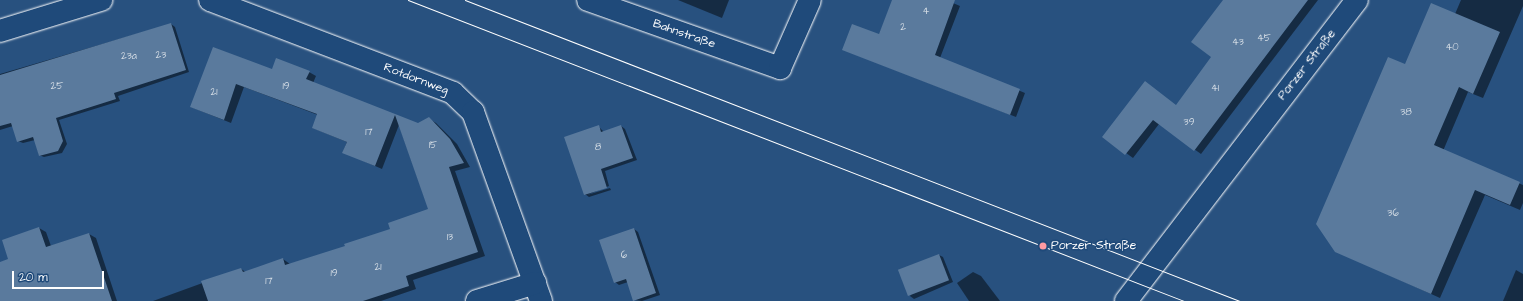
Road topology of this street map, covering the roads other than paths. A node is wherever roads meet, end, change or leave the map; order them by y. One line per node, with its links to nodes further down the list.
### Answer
1 (101, 0): 6 (street)
2 (210, 0): 7 (street, Rotdornweg)
3 (588, 0): 4 (street, Bahnstraße)
4 (810, 0)
5 (1357, 0): 9 (street, Porzer Straße)
6 (0, 31)
7 (538, 292): 8 (street)
8 (477, 301)
9 (1126, 301)

